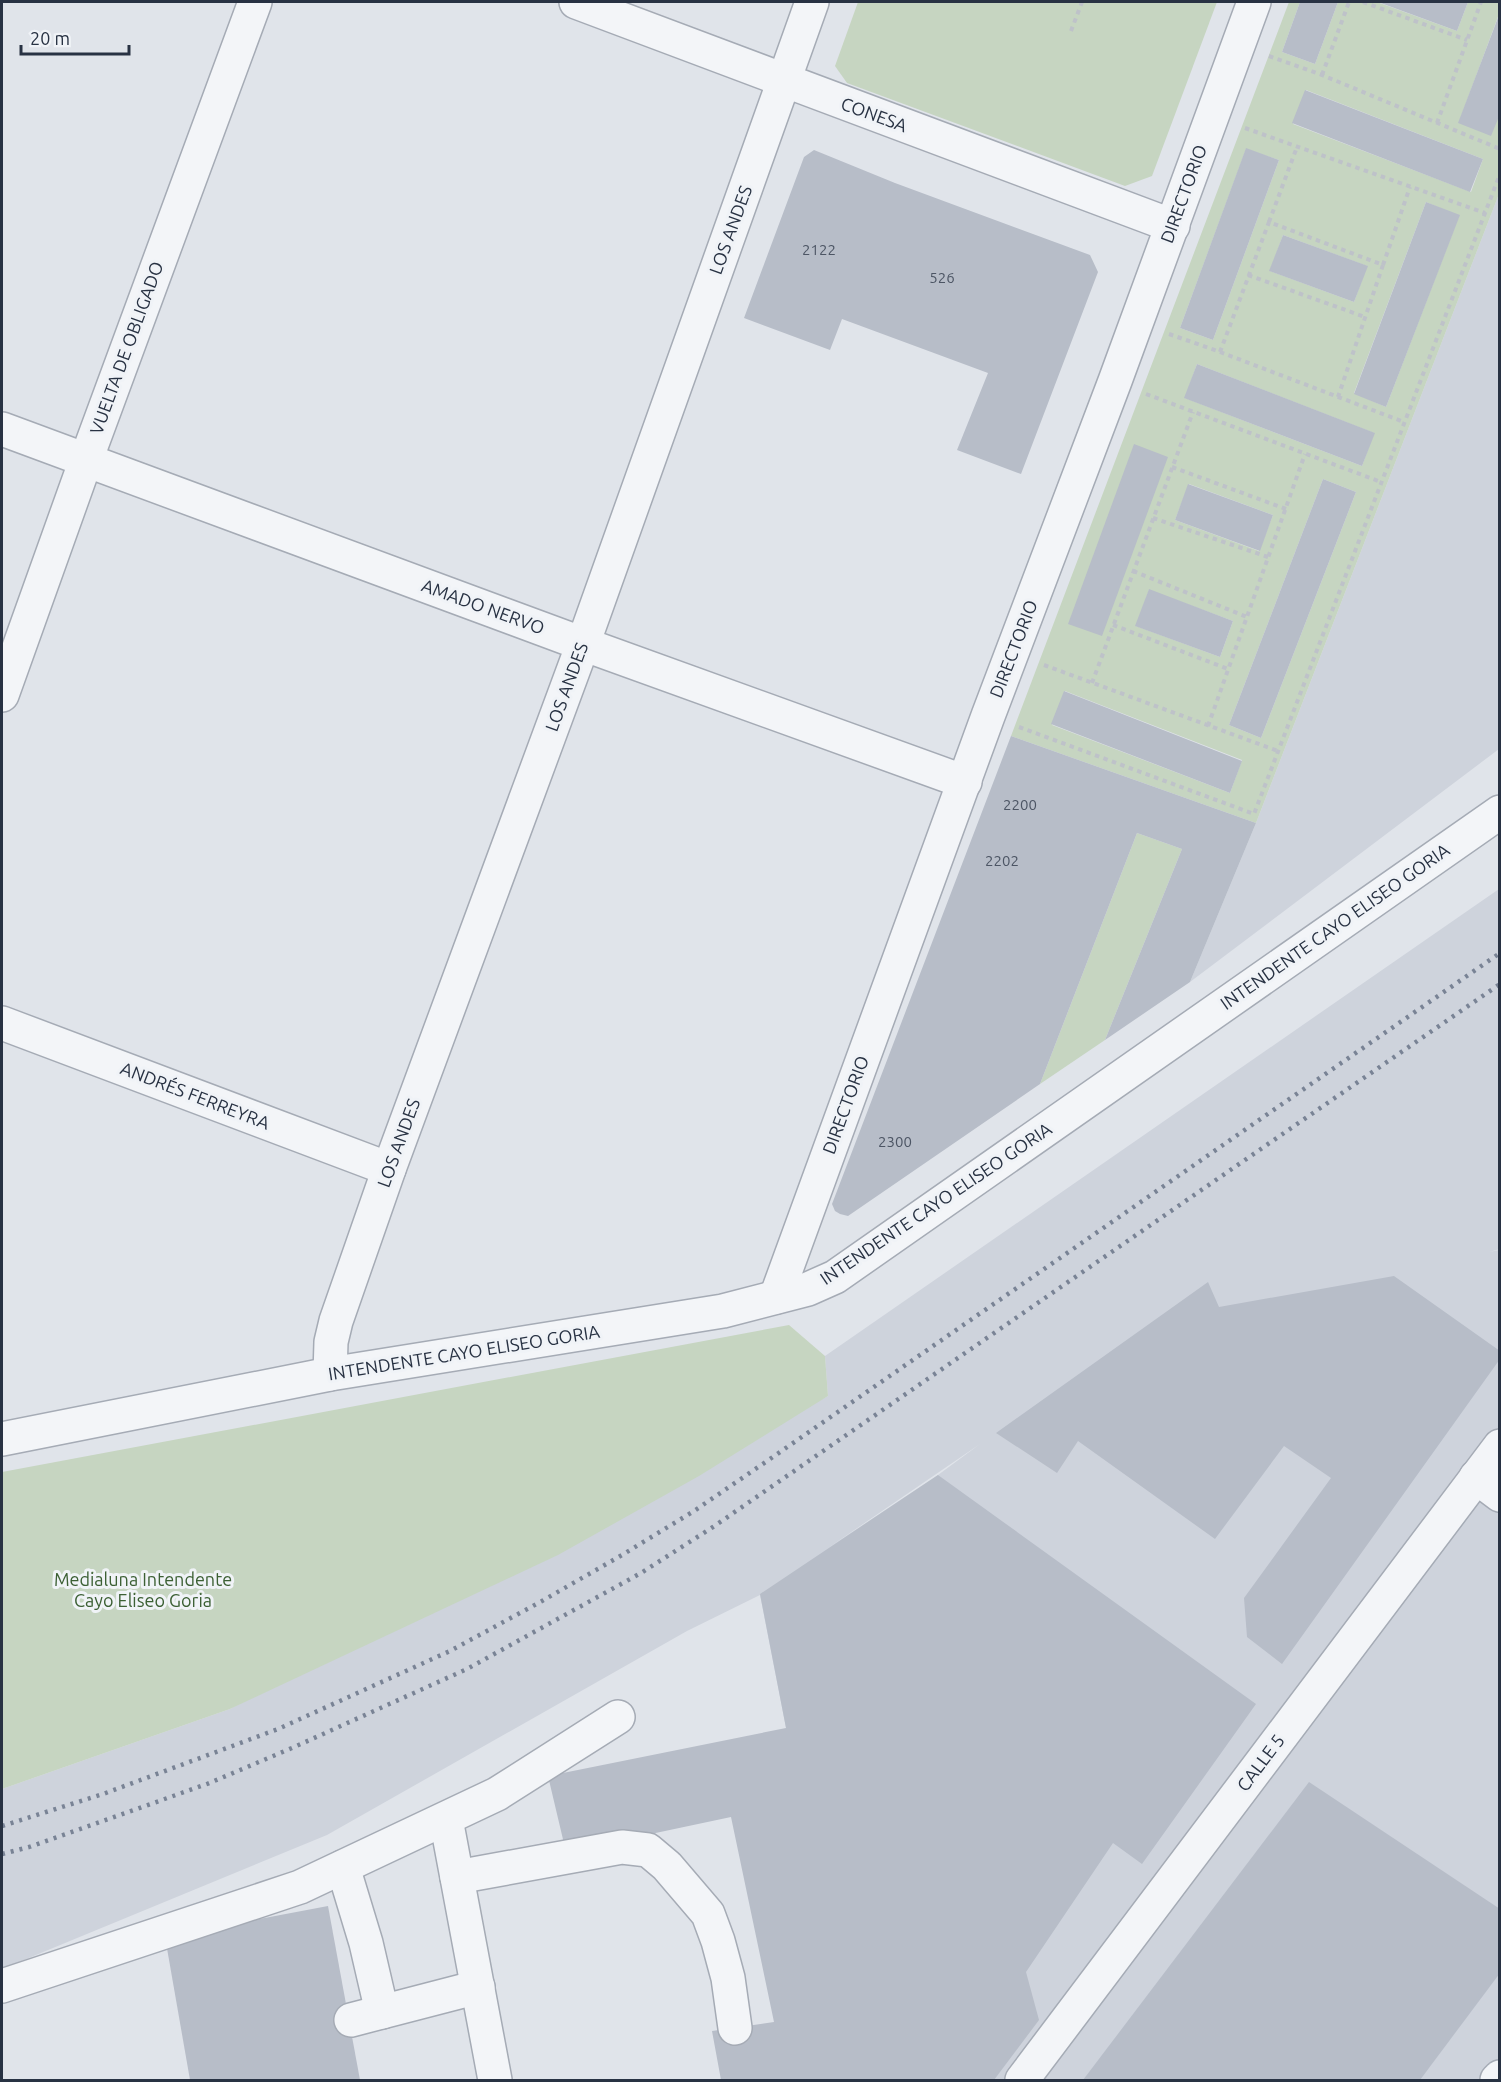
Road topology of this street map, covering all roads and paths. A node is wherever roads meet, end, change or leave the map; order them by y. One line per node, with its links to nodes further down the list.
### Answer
1 (255, 2): 34 (street, VUELTA DE OBLIGADO)
2 (576, 2): 13 (street, CONESA)
3 (812, 2): 13 (street, LOS ANDES)
4 (1082, 2): 9 (path)
5 (1254, 2): 11 (street, DIRECTORIO)
6 (1349, 2): 12 (path)
7 (1363, 2): 10 (path)
8 (1481, 2): 10 (path)
9 (1071, 31)
10 (1467, 40): 15 (path)
11 (1238, 45): 12 (path); 14 (street, DIRECTORIO)
12 (1322, 75): 15 (path)
13 (784, 81): 22 (street, CONESA); 43 (street, LOS ANDES)
14 (1213, 116): 16 (path); 22 (street, DIRECTORIO)
15 (1437, 123): 17 (path)
16 (1297, 147): 19 (path); 21 (path)
17 (1500, 149)
18 (1500, 174): 20 (path)
19 (1410, 187): 20 (path); 23 (path)
20 (1485, 213): 31 (path)
21 (1269, 222): 23 (path); 24 (path)
22 (1173, 226): 26 (street, DIRECTORIO)
23 (1383, 265): 25 (path)
24 (1248, 275): 25 (path); 27 (path)
25 (1365, 317): 29 (path)
26 (1137, 323): 27 (path); 28 (street, DIRECTORIO)
27 (1220, 352): 29 (path)
28 (1115, 381): 30 (path); 44 (street, DIRECTORIO)
29 (1338, 397): 31 (path)
30 (1192, 412): 33 (path); 35 (path)
31 (1404, 422): 36 (path)
32 (2, 429): 34 (street, AMADO NERVO)
33 (1305, 454): 36 (path); 37 (path)
34 (86, 460): 43 (street, AMADO NERVO); 47 (street, VUELTA DE OBLIGADO)
35 (1172, 467): 37 (path); 38 (path)
36 (1381, 482): 50 (path)
37 (1286, 509): 39 (path)
38 (1153, 518): 39 (path); 40 (path)
39 (1268, 557): 41 (path)
40 (1133, 571): 41 (path); 42 (path)
41 (1247, 617): 45 (path)
42 (1113, 625): 45 (path); 46 (path)
43 (584, 644): 51 (street, AMADO NERVO); 54 (street, LOS ANDES)
44 (1013, 653): 46 (path); 48 (street, DIRECTORIO)
45 (1228, 669): 49 (path)
46 (1092, 683): 49 (path)
47 (2, 695)
48 (988, 716): 50 (path); 51 (street, DIRECTORIO)
49 (1208, 726): 50 (path)
50 (1278, 751)
51 (965, 782): 55 (street, DIRECTORIO)
52 (1500, 812): 55 (street, INTENDENTE CAYO ELISEO GORIA)
53 (2, 1023): 54 (street, ANDRÉS FERREYRA)
54 (389, 1169): 56 (street, LOS ANDES)
55 (776, 1298): 56 (street, INTENDENTE CAYO ELISEO GORIA)
56 (330, 1374): 57 (street, INTENDENTE CAYO ELISEO GORIA)
57 (2, 1439)
58 (1500, 1446): 59 (street, CALLE 5)
59 (1488, 1486): 68 (street, CALLE 5)
60 (618, 1717): 61 (street)
61 (446, 1819): 62 (street); 63 (street)
62 (343, 1867): 64 (street); 65 (street)
63 (457, 1878): 65 (street); 66 (street)
64 (2, 1986)
65 (478, 1987): 67 (street)
66 (735, 2028)
67 (495, 2080)
68 (1022, 2080)

